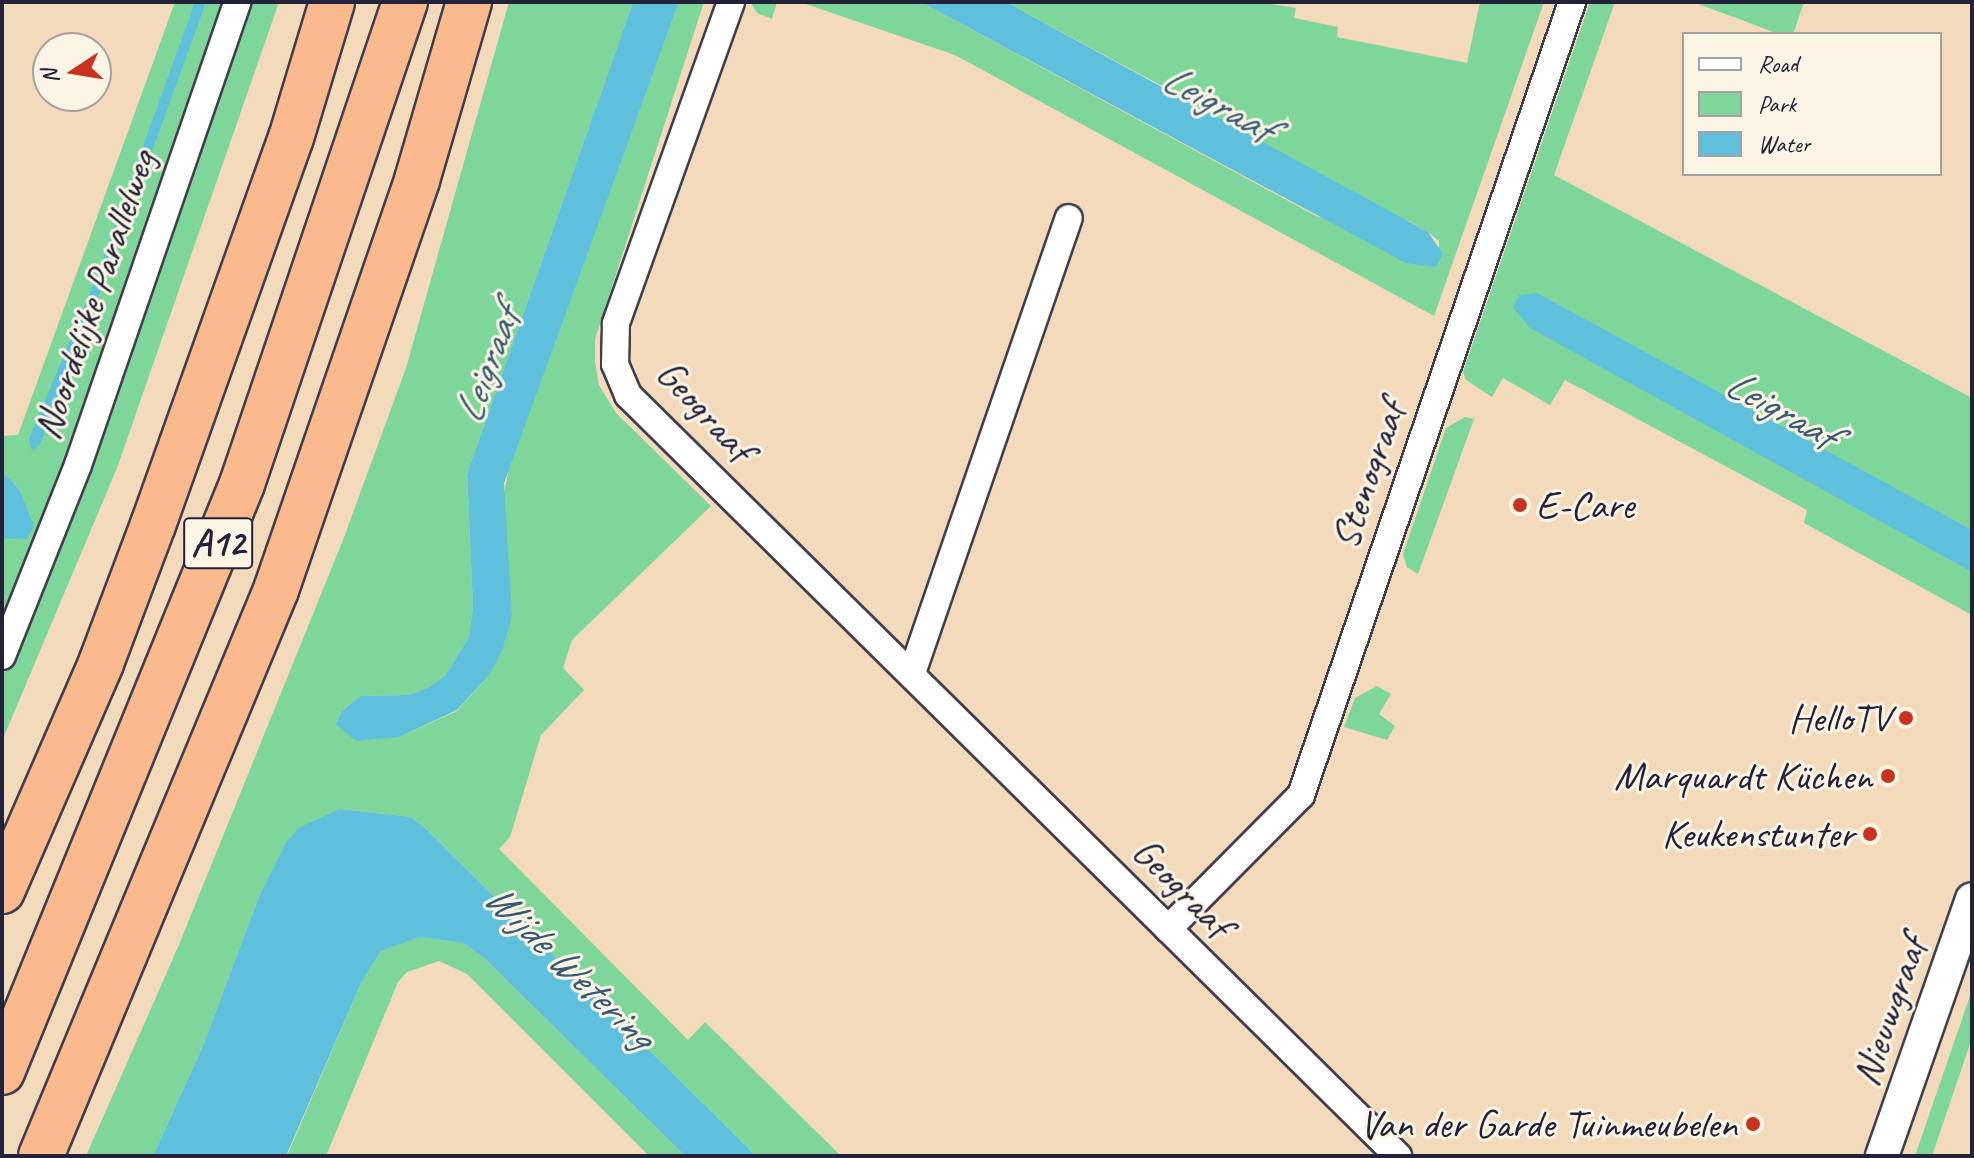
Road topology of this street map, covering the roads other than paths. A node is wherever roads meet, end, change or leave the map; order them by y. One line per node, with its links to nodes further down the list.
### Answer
1 (237, 2): 8 (street, Noordelijke Parallelweg)
2 (332, 2): 9 (highway, A12)
3 (405, 2): 15 (highway, A12)
4 (469, 2): 16 (highway, A12)
5 (731, 2): 10 (street, Geograaf)
6 (1572, 2): 14 (street, Stenograaf)
7 (1069, 218): 10 (street)
8 (2, 656)
9 (101, 663): 11 (highway, A12); 12 (highway, A12)
10 (912, 673): 14 (street, Geograaf)
11 (2, 829)
12 (2, 891)
13 (1972, 899): 17 (street, Nieuwgraaf)
14 (1168, 929): 20 (street, Geograaf)
15 (2, 1072)
16 (69, 1083): 18 (highway, A12); 19 (highway, A12)
17 (1885, 1154)
18 (33, 1156)
19 (41, 1156)
20 (1398, 1156)

